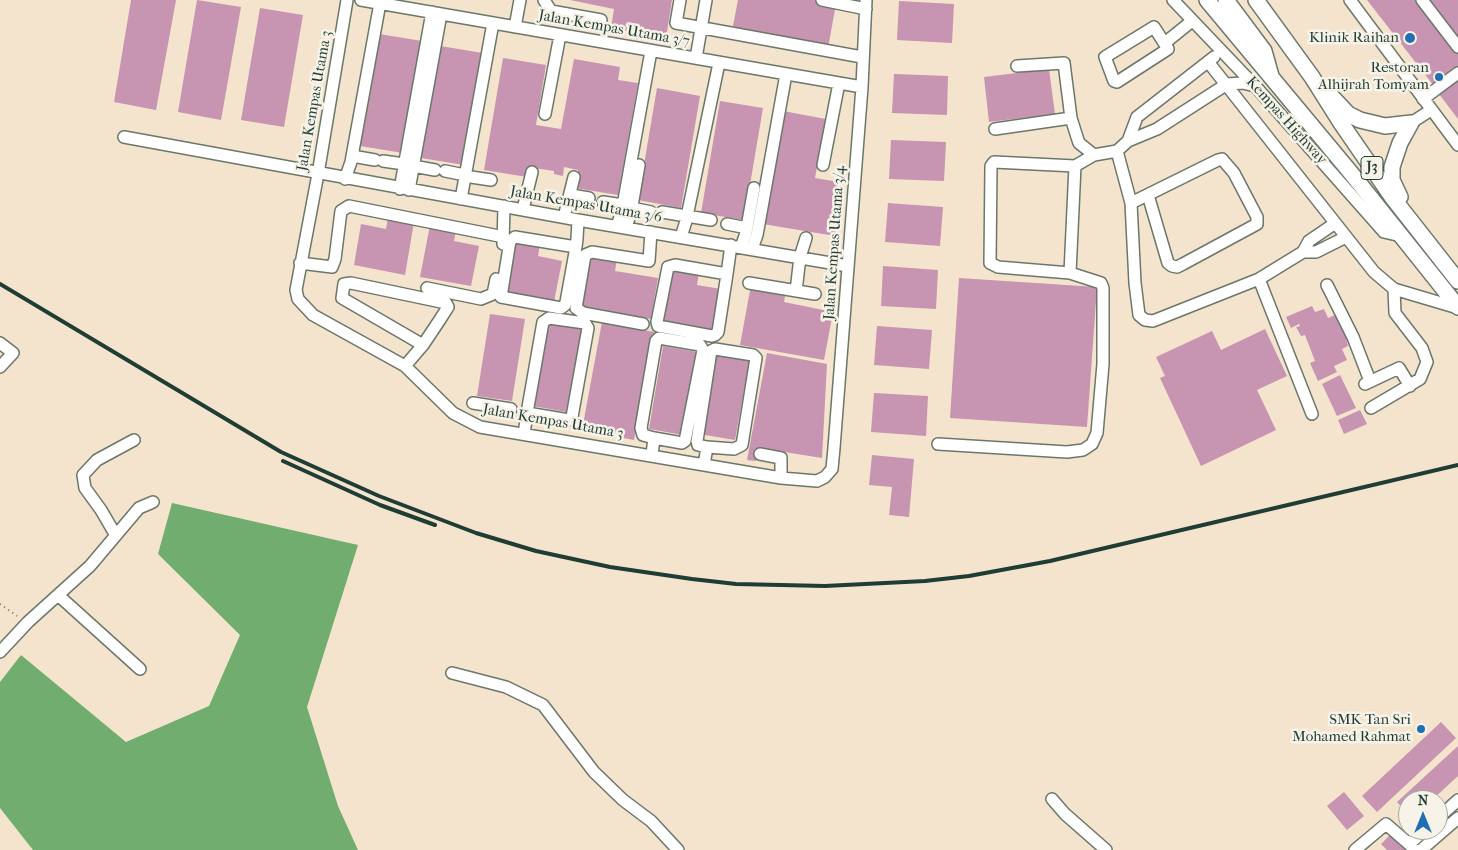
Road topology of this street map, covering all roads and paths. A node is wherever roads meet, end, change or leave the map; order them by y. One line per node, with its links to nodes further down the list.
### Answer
1 (347, 0): 57 (street, Jalan Kempas Utama 3)
2 (361, 0): 14 (street, Jalan Kempas Utama 3/7)
3 (520, 0): 20 (street)
4 (545, 0): 17 (street)
5 (680, 0): 21 (street)
6 (706, 0): 21 (street)
7 (822, 0): 15 (street)
8 (1173, 0): 18 (street, Kempas Highway)
9 (1206, 0): 35 (main road, Kempas Highway / J3)
10 (1226, 0): 35 (main road)
11 (1256, 0): 34 (main road, J3)
12 (1350, 0): 40 (street)
13 (1422, 0): 25 (street)
14 (380, 4): 16 (street, Jalan Kempas Utama 3/7); 51 (street)
15 (866, 4): 27 (street, Jalan Kempas Utama 3/4)
16 (437, 13): 19 (street, Jalan Kempas Utama 3/7); 52 (street)
17 (601, 20)
18 (1192, 21): 23 (street, Kempas Highway); 24 (street)
19 (496, 24): 20 (street, Jalan Kempas Utama 3/7); 58 (street)
20 (516, 27): 22 (street, Jalan Kempas Utama 3/7)
21 (701, 27): 27 (street); 28 (street)
22 (560, 35): 26 (street, Jalan Kempas Utama 3/7); 42 (street)
23 (1208, 38): 30 (street); 39 (street, Kempas Highway)
24 (1166, 42): 24 (street)
25 (1458, 47)
26 (651, 51): 28 (street, Jalan Kempas Utama 3/7); 71 (street)
27 (862, 57): 38 (street, Jalan Kempas Utama 3/4)
28 (696, 58): 29 (street, Jalan Kempas Utama 3/7)
29 (719, 62): 33 (street, Jalan Kempas Utama 3/7); 74 (street)
30 (1209, 63): 37 (street); 47 (street)
31 (1016, 66): 43 (street)
32 (1458, 73): 40 (street)
33 (786, 74): 36 (street, Jalan Kempas Utama 3/7); 88 (street)
34 (1312, 77): 44 (main road); 90 (main road, J3)
35 (1272, 80): 82 (main road, Kempas Highway / J3)
36 (839, 83): 38 (street, Jalan Kempas Utama 3/7); 53 (street)
37 (1227, 84): 39 (street); 47 (street); 78 (street)
38 (862, 87): 93 (street, Jalan Kempas Utama 3/4)
39 (1256, 87): 82 (street, Kempas Highway)
40 (1423, 99): 41 (street)
41 (1432, 110): 44 (street); 48 (street)
42 (545, 114)
43 (1071, 118): 45 (street); 50 (street)
44 (1411, 123): 90 (main road)
45 (995, 129)
46 (124, 137): 57 (street, Jalan Kempas Utama 3/6)
47 (1128, 141): 49 (street)
48 (1458, 145)
49 (1117, 151): 50 (street); 69 (street)
50 (1094, 155): 55 (street)
51 (352, 156): 52 (street); 60 (street)
52 (408, 165): 58 (street); 63 (street)
53 (824, 165)
54 (640, 166): 71 (street)
55 (1075, 166): 94 (street); 94 (street)
56 (532, 172): 72 (street)
57 (318, 174): 60 (street, Jalan Kempas Utama 3/6); 92 (street, Jalan Kempas Utama 3)
58 (468, 176): 61 (street); 67 (street)
59 (574, 177): 65 (street)
60 (346, 179): 63 (street, Jalan Kempas Utama 3/6)
61 (491, 180)
62 (754, 188): 80 (street)
63 (404, 189): 67 (street, Jalan Kempas Utama 3/6)
64 (1148, 194): 64 (street); 69 (street)
65 (571, 195): 66 (street); 73 (street)
66 (589, 198)
67 (464, 200): 70 (street, Jalan Kempas Utama 3/6)
68 (603, 202): 71 (street)
69 (1131, 203): 96 (street)
70 (504, 206): 72 (street, Jalan Kempas Utama 3/6); 83 (street)
71 (628, 207): 74 (street); 79 (street)
72 (523, 209): 73 (street, Jalan Kempas Utama 3/6)
73 (564, 216): 75 (street, Jalan Kempas Utama 3/6)
74 (687, 216): 76 (street); 84 (street)
75 (578, 220): 79 (street, Jalan Kempas Utama 3/6); 87 (street)
76 (711, 220)
77 (727, 224): 80 (street)
78 (1334, 224): 85 (street); 89 (street)
79 (621, 226): 81 (street, Jalan Kempas Utama 3/6)
80 (747, 228): 88 (street)
81 (651, 232): 84 (street, Jalan Kempas Utama 3/6); 105 (street)
82 (1401, 236): 104 (main road, Kempas Highway / J3)
83 (504, 237): 92 (street); 100 (street)
84 (681, 237): 88 (street, Jalan Kempas Utama 3/6)
85 (1346, 237): 89 (street); 101 (street)
86 (806, 238): 91 (street)
87 (576, 247): 87 (street)
88 (741, 247): 91 (street, Jalan Kempas Utama 3/6); 95 (street)
89 (1303, 252): 96 (street)
90 (1436, 256): 97 (main road, J3)
91 (800, 257): 93 (street, Jalan Kempas Utama 3/6); 102 (street)
92 (300, 263): 108 (street, Jalan Kempas Utama 3)
93 (848, 266): 125 (street, Jalan Kempas Utama 3/4)
94 (1070, 273): 119 (street)
95 (727, 274): 95 (street)
96 (1259, 279): 114 (street)
97 (1458, 281)
98 (749, 283): 102 (street)
99 (1327, 285): 110 (street)
100 (427, 288)
101 (1394, 289): 104 (street); 110 (street)
102 (796, 291): 103 (street)
103 (815, 294)
104 (1458, 307)
105 (643, 324)
106 (0, 343): 109 (street)
107 (423, 346): 107 (street); 108 (street)
108 (405, 366): 115 (street, Jalan Kempas Utama 3)
109 (0, 367)
110 (1410, 386): 111 (street)
111 (1371, 408)
112 (511, 409): 115 (street)
113 (527, 413): 113 (street); 116 (street)
114 (1312, 414)
115 (480, 427): 116 (street, Jalan Kempas Utama 3)
116 (524, 434): 122 (street, Jalan Kempas Utama 3)
117 (654, 438): 117 (street); 122 (street)
118 (134, 440): 127 (street)
119 (938, 444)
120 (707, 448): 120 (street); 123 (street)
121 (760, 454): 124 (street)
122 (652, 455): 123 (street, Jalan Kempas Utama 3)
123 (704, 465): 124 (street, Jalan Kempas Utama 3)
124 (781, 478): 125 (street, Jalan Kempas Utama 3)
125 (817, 481)
126 (153, 502): 127 (street)
127 (115, 534): 128 (street)
128 (58, 595): 130 (street); 132 (street)
129 (0, 604): 130 (path)
130 (28, 622): 131 (street)
131 (0, 652)
132 (140, 669)
133 (452, 673): 139 (street)
134 (1052, 799): 140 (street)
135 (1458, 800): 136 (street)
136 (1448, 809)
137 (1458, 818): 142 (street)
138 (1412, 847): 141 (street)
139 (678, 850)
140 (1106, 850)
141 (1355, 850)
142 (1421, 850)

